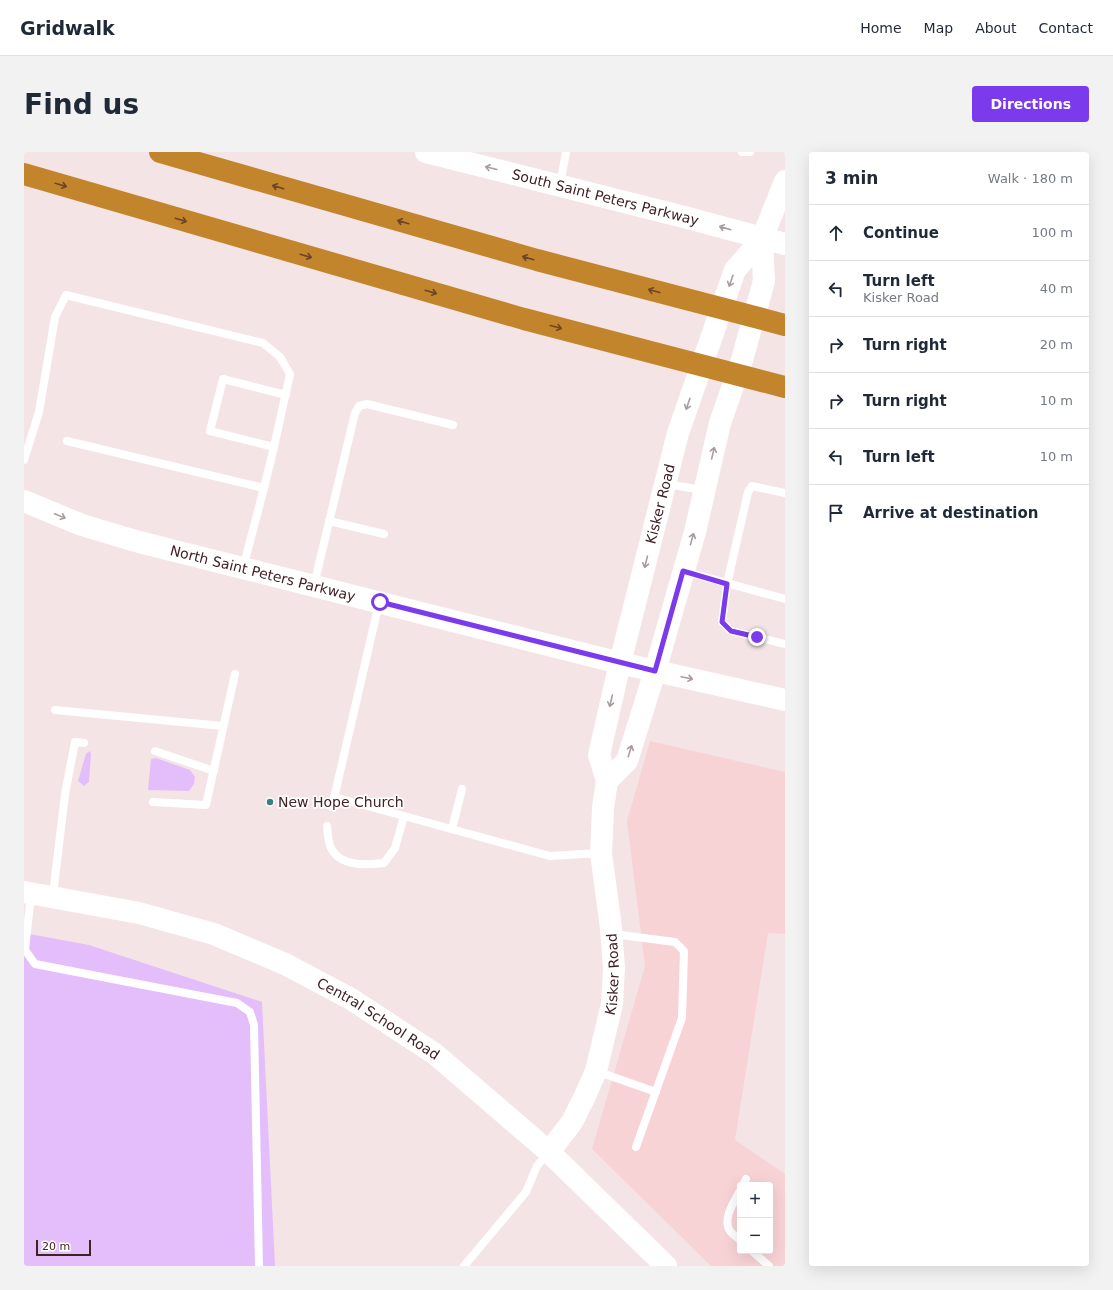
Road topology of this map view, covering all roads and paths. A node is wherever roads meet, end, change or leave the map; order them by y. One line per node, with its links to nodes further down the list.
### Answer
1 (160, 152): 11 (highway, one-way to 1)
2 (566, 152): 8 (lane)
3 (742, 152): 4 (lane)
4 (750, 152)
5 (430, 153): 8 (main road, South Saint Peters Parkway, one-way to 5)
6 (24, 174): 12 (highway, one-way to 12)
7 (785, 181): 9 (main road, Kisker Road)
8 (560, 186): 9 (main road, South Saint Peters Parkway, one-way to 8)
9 (762, 239): 10 (main road, South Saint Peters Parkway); 18 (main road, Kisker Road, one-way to 18); 20 (main road, Kisker Road, one-way to 9)
10 (785, 244)
11 (783, 324)
12 (785, 387)
13 (286, 395): 16 (lane); 16 (lane); 17 (lane)
14 (453, 425): 23 (lane)
15 (67, 441): 19 (lane)
16 (274, 447): 19 (lane)
17 (24, 460)
18 (666, 484): 20 (lane); 32 (main road, Kisker Road, one-way to 32)
19 (264, 488): 25 (lane)
20 (704, 491): 26 (main road, Kisker Road, one-way to 20)
21 (785, 493): 27 (lane)
22 (24, 501): 25 (main road, North Saint Peters Parkway, one-way to 25)
23 (329, 521): 24 (lane); 28 (lane)
24 (384, 534)
25 (243, 569): 28 (main road, North Saint Peters Parkway)
26 (683, 571): 27 (lane); 33 (main road, Kisker Road)
27 (727, 584): 29 (lane); 31 (lane)
28 (314, 585): 30 (main road, North Saint Peters Parkway)
29 (785, 599)
30 (380, 602): 32 (main road, North Saint Peters Parkway); 43 (lane)
31 (785, 644)
32 (620, 663): 33 (main road, North Saint Peters Parkway); 41 (main road, Kisker Road, one-way to 41)
33 (655, 671): 35 (main road, North Saint Peters Parkway, one-way to 35); 41 (main road, Kisker Road, one-way to 33)
34 (235, 674): 37 (lane)
35 (785, 700)
36 (55, 710): 37 (lane)
37 (223, 726): 40 (lane)
38 (84, 743): 51 (lane)
39 (155, 751): 40 (lane)
40 (214, 770): 44 (lane)
41 (607, 782): 49 (main road, Kisker Road)
42 (462, 789): 48 (lane)
43 (334, 797): 45 (lane); 46 (lane)
44 (153, 802)
45 (332, 807)
46 (404, 816): 47 (lane); 48 (lane)
47 (327, 826)
48 (452, 829): 49 (lane)
49 (601, 853): 52 (main road, Kisker Road)
50 (28, 892): 51 (main road, Central School Road); 60 (lane)
51 (53, 896): 56 (main road, Central School Road)
52 (612, 934): 53 (main road, Kisker Road); 54 (lane)
53 (596, 1071): 54 (lane); 56 (main road, Kisker Road)
54 (656, 1092): 55 (lane)
55 (636, 1147)
56 (549, 1152): 61 (lane); 62 (main road, Central School Road)
57 (737, 1197): 58 (lane)
58 (737, 1237)
59 (755, 1254): 63 (lane)
60 (259, 1266)
61 (464, 1266)
62 (666, 1266)
63 (769, 1266)

